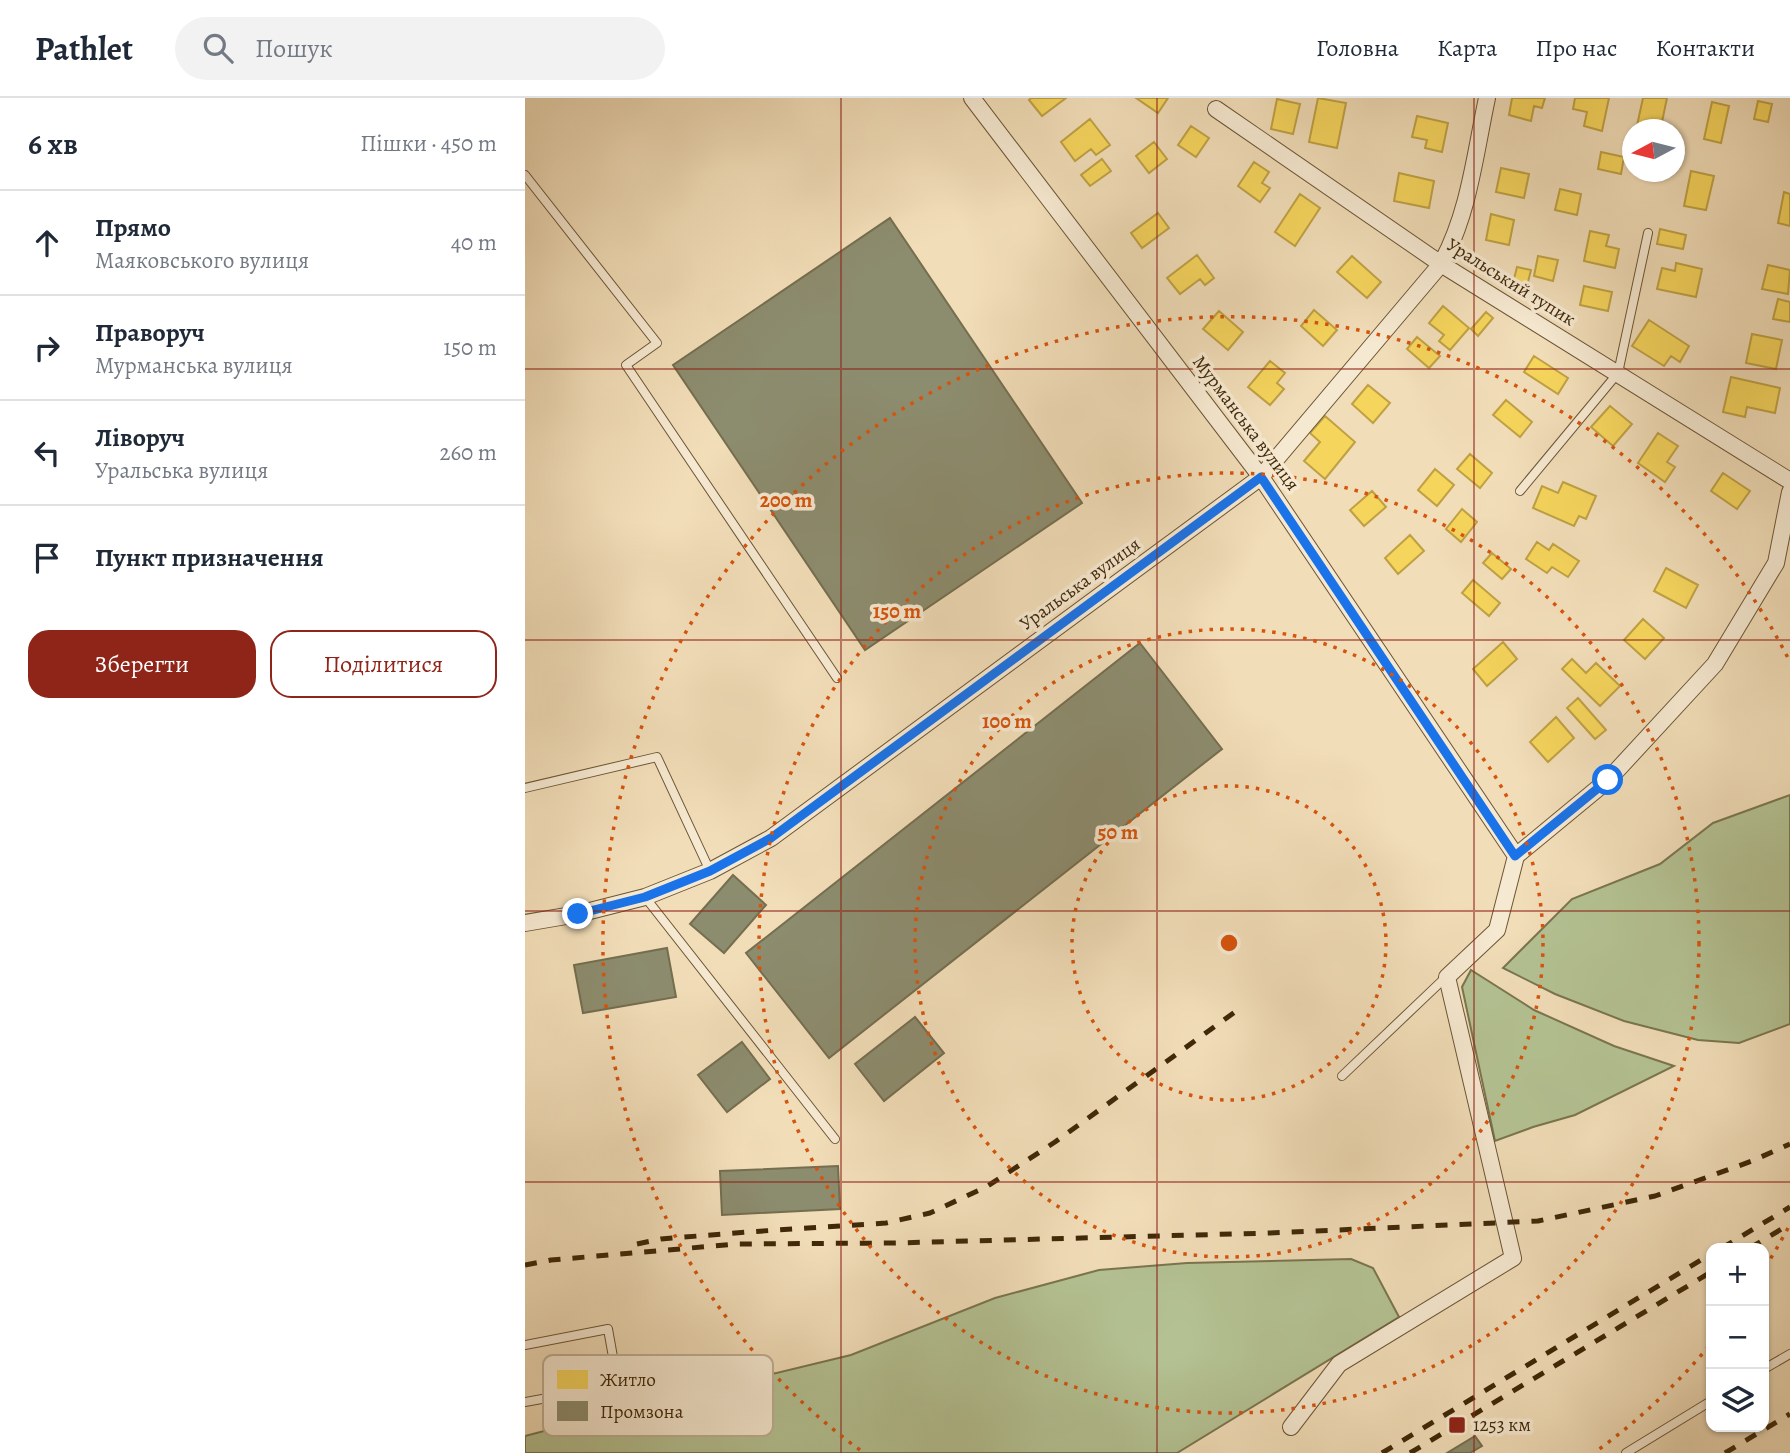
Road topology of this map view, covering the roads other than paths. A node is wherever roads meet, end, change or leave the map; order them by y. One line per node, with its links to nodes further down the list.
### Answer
1 (972, 98): 8 (street, Мурманська вулиця)
2 (1487, 98): 6 (street, Уральська вулиця)
3 (1216, 109): 6 (street, Уральський тупик)
4 (525, 175): 14 (lane)
5 (1648, 233): 7 (lane)
6 (1441, 264): 7 (street, Уральський тупик); 8 (street, Уральська вулиця)
7 (1618, 373): 9 (street, Уральський тупик); 10 (lane)
8 (1261, 477): 16 (street, Мурманська вулиця); 17 (street, Уральська вулиця)
9 (1790, 481)
10 (1520, 491)
11 (1790, 492): 13 (street)
12 (1790, 551): 13 (street)
13 (1776, 563): 16 (street)
14 (837, 678)
15 (525, 788): 17 (lane)
16 (1515, 856): 20 (street)
17 (710, 871): 18 (street, Уральська вулиця)
18 (645, 897): 19 (street, Уральська вулиця); 22 (lane)
19 (525, 923)
20 (1447, 977): 21 (lane); 30 (street)
21 (1342, 1076)
22 (835, 1139)
23 (525, 1345): 25 (lane)
24 (1790, 1354): 26 (lane)
25 (613, 1355)
26 (1766, 1369)
27 (543, 1399): 28 (lane)
28 (525, 1402)
29 (1706, 1404): 31 (lane)
30 (1291, 1427)
31 (1626, 1453)

